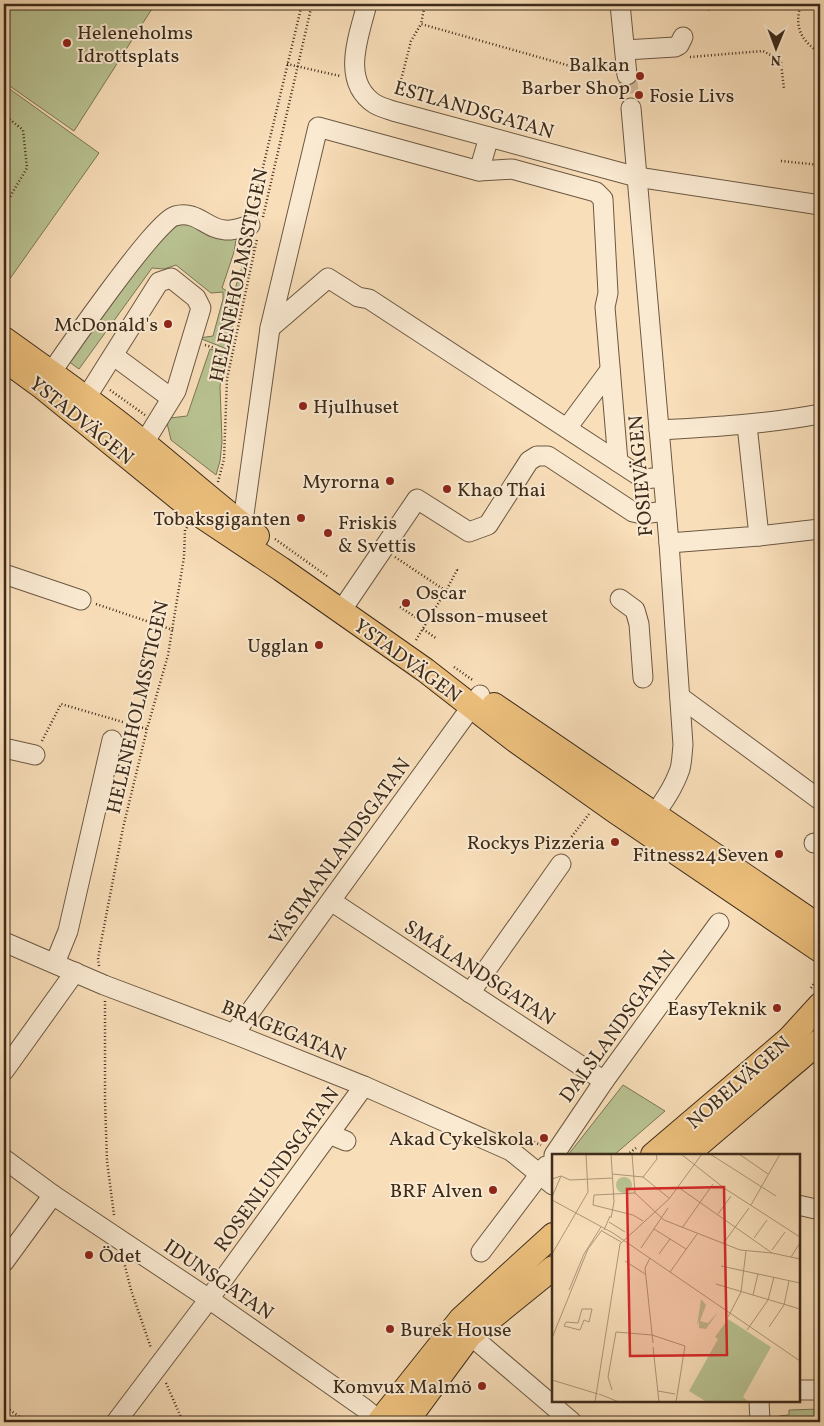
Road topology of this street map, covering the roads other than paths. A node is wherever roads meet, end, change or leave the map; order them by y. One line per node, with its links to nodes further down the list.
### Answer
1 (367, 4): 5 (street, ESTLANDSGATAN)
2 (620, 4): 3 (street)
3 (683, 37)
4 (631, 108): 7 (street, FOSIEVÄGEN)
5 (489, 137): 6 (street); 7 (street, ESTLANDSGATAN)
6 (479, 171): 10 (street); 14 (street)
7 (637, 177): 8 (street, ESTLANDSGATAN); 21 (street, FOSIEVÄGEN)
8 (820, 205)
9 (257, 228): 15 (street)
10 (270, 328): 20 (street); 27 (street)
11 (4, 339): 15 (main road, YSTADVÄGEN)
12 (114, 356): 16 (street); 17 (street); 17 (street)
13 (4, 359): 15 (main road, YSTADVÄGEN)
14 (610, 370): 20 (street); 23 (street)
15 (46, 380): 16 (main road, YSTADVÄGEN); 25 (main road, YSTADVÄGEN)
16 (86, 398): 22 (main road, YSTADVÄGEN)
17 (171, 398): 22 (street)
18 (820, 414): 19 (street)
19 (747, 425): 21 (street); 29 (street)
20 (567, 428): 23 (street)
21 (659, 430): 24 (street, FOSIEVÄGEN)
22 (144, 443): 25 (main road, YSTADVÄGEN)
23 (618, 462): 24 (street)
24 (663, 477): 26 (street, FOSIEVÄGEN)
25 (203, 505): 27 (main road, YSTADVÄGEN); 34 (main road, YSTADVÄGEN)
26 (666, 511): 30 (street, FOSIEVÄGEN); 34 (street)
27 (240, 523): 34 (main road, YSTADVÄGEN)
28 (820, 529): 29 (street)
29 (759, 536): 30 (street)
30 (669, 543): 36 (street, FOSIEVÄGEN)
31 (4, 574): 33 (street)
32 (620, 599): 35 (street)
33 (81, 600)
34 (344, 606): 37 (main road, YSTADVÄGEN)
35 (642, 678)
36 (680, 697): 41 (street); 42 (street, FOSIEVÄGEN)
37 (476, 701): 42 (main road, YSTADVÄGEN); 44 (street, VÄSTMANLANDSGATAN)
38 (112, 740): 49 (street)
39 (4, 748): 40 (street)
40 (35, 755)
41 (820, 800)
42 (649, 822): 46 (main road, YSTADVÄGEN); 48 (main road, YSTADVÄGEN)
43 (561, 864): 51 (street)
44 (331, 901): 51 (street, SMÅLANDSGATAN); 53 (street, VÄSTMANLANDSGATAN)
45 (718, 924): 56 (street, DALSLANDSGATAN)
46 (820, 927)
47 (7, 948): 49 (street, BRAGEGATAN)
48 (820, 950)
49 (55, 963): 50 (street, BRAGEGATAN)
50 (75, 972): 53 (street, BRAGEGATAN); 55 (street)
51 (470, 993): 56 (street, SMÅLANDSGATAN)
52 (817, 994): 60 (main road, NOBELVÄGEN)
53 (234, 1034): 57 (street, BRAGEGATAN)
54 (820, 1041): 58 (main road, NOBELVÄGEN)
55 (4, 1071)
56 (604, 1081): 59 (street, DALSLANDSGATAN)
57 (364, 1086): 63 (street, BRAGEGATAN); 71 (street, ROSENLUNDSGATAN)
58 (694, 1153)
59 (554, 1154)
60 (654, 1154)
61 (4, 1159): 64 (street, IDUNSGATAN)
62 (552, 1159): 63 (street, DALSLANDSGATAN)
63 (546, 1180): 68 (street, DALSLANDSGATAN)
64 (53, 1195): 69 (street); 71 (street, IDUNSGATAN)
65 (799, 1205): 66 (street)
66 (820, 1210)
67 (552, 1236): 77 (main road)
68 (481, 1252)
69 (4, 1262)
70 (552, 1269): 72 (main road)
71 (209, 1299): 76 (street, ROSENLUNDSGATAN); 77 (street, IDUNSGATAN)
72 (470, 1336): 78 (main road); 79 (street)
73 (799, 1390): 74 (street)
74 (820, 1390)
75 (759, 1401): 80 (street)
76 (116, 1422)
77 (380, 1422)
78 (406, 1422)
79 (572, 1422)
80 (760, 1422)

